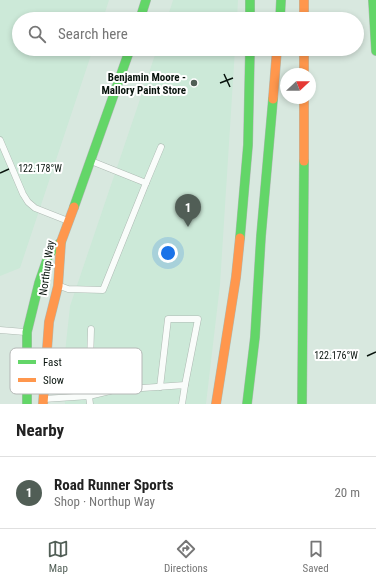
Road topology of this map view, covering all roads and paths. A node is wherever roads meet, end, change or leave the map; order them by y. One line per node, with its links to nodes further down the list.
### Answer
1 (146, 0): 6 (main road)
2 (250, 0): 7 (main road)
3 (281, 0): 8 (main road)
4 (304, 0): 9 (main road)
5 (373, 0): 10 (main road)
6 (142, 12)
7 (250, 12)
8 (280, 12)
9 (304, 12)
10 (376, 51)
11 (127, 56): 19 (main road, Northup Way)
12 (250, 56): 38 (main road)
13 (276, 56): 39 (main road)
14 (304, 56): 15 (main road)
15 (304, 68)
16 (304, 104): 40 (main road)
17 (0, 140): 21 (lane)
18 (161, 147): 20 (lane)
19 (90, 160): 20 (lane); 21 (main road, Northup Way)
20 (146, 182): 23 (lane)
21 (68, 221): 22 (main road, Northup Way)
22 (61, 242): 23 (main road, Northup Way); 26 (main road)
23 (58, 286): 28 (main road, Northup Way)
24 (91, 329): 29 (lane)
25 (0, 330): 26 (lane)
26 (27, 332): 27 (main road)
27 (29, 348)
28 (44, 348)
29 (90, 348)
30 (185, 385): 31 (lane); 31 (lane); 37 (lane)
31 (160, 387): 32 (lane)
32 (142, 388)
33 (97, 394): 34 (lane)
34 (89, 396): 35 (lane); 36 (lane)
35 (35, 400)
36 (90, 404)
37 (182, 404)
38 (216, 404)
39 (247, 404)
40 (302, 404)

